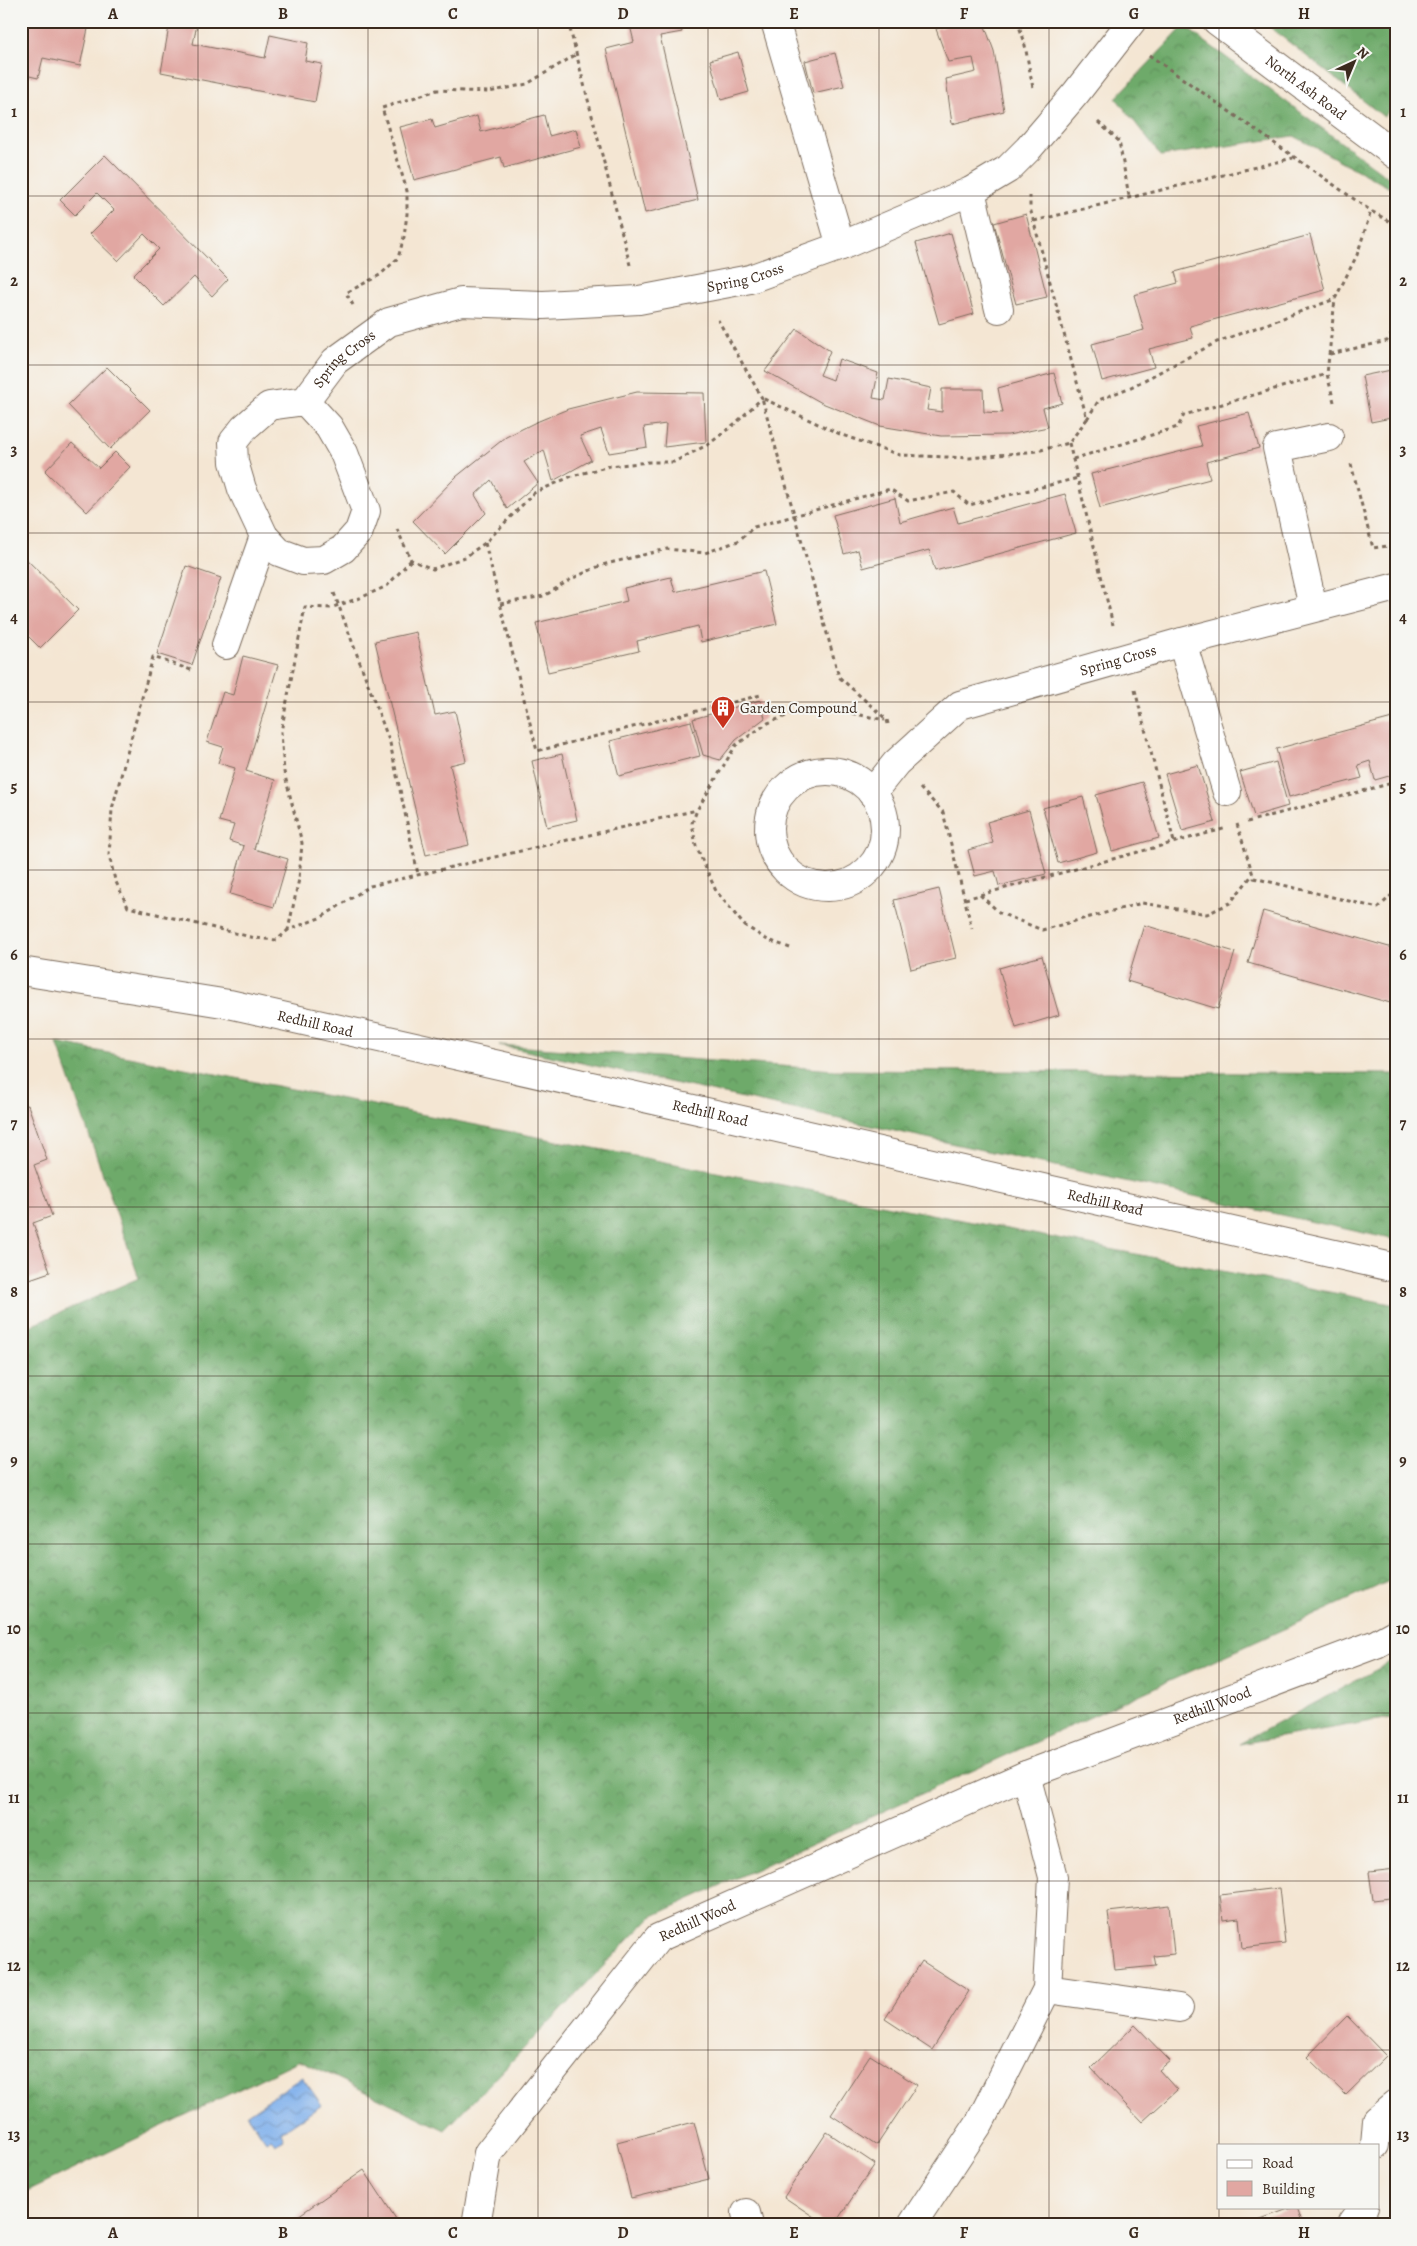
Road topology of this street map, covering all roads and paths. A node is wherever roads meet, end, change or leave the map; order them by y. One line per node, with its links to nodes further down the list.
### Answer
1 (568, 21): 6 (path)
2 (775, 21): 17 (street)
3 (1017, 21): 7 (path)
4 (1217, 21): 9 (street, North Ash Road)
5 (1127, 28): 8 (street, Spring Cross); 11 (path)
6 (577, 54): 19 (path); 22 (path)
7 (1034, 93)
8 (1071, 99): 10 (street, Spring Cross); 13 (path)
9 (1392, 146)
10 (1028, 149): 12 (street, Spring Cross); 15 (path)
11 (1293, 158): 13 (path); 14 (path)
12 (971, 190): 17 (street, Spring Cross); 20 (street)
13 (1129, 196): 15 (path)
14 (1371, 211): 16 (path); 27 (path)
15 (1034, 221): 27 (path)
16 (1396, 225)
17 (841, 246): 18 (street, Spring Cross)
18 (704, 289): 19 (street, Spring Cross); 25 (path)
19 (639, 300): 22 (street, Spring Cross)
20 (999, 309)
21 (1396, 328): 23 (path)
22 (371, 334): 26 (street, Spring Cross)
23 (1330, 354)
24 (1327, 374): 30 (path)
25 (762, 398): 29 (path); 32 (path); 35 (path)
26 (305, 402): 34 (street, Spring Cross); 34 (street, Spring Cross)
27 (1087, 419): 29 (path)
28 (1329, 437): 40 (street)
29 (1069, 444): 30 (path)
30 (1073, 459): 31 (path)
31 (1078, 478): 32 (path); 43 (path)
32 (794, 516): 38 (path); 46 (path)
33 (396, 525): 36 (path)
34 (264, 536): 42 (street)
35 (485, 543): 36 (path); 38 (path)
36 (411, 560): 39 (path)
37 (1396, 587): 40 (street, Spring Cross)
38 (500, 604): 45 (path)
39 (339, 605): 54 (path); 60 (path)
40 (1313, 607): 41 (street, Spring Cross)
41 (1182, 642): 43 (street, Spring Cross); 50 (street)
42 (226, 645)
43 (1124, 658): 47 (street, Spring Cross); 53 (path)
44 (190, 670): 60 (path)
45 (761, 694)
46 (887, 720): 47 (path); 51 (path)
47 (896, 763): 49 (street, Spring Cross); 58 (path)
48 (1396, 782): 52 (path)
49 (872, 792): 49 (street)
50 (1226, 792): 52 (path)
51 (697, 810): 54 (path); 61 (path)
52 (1237, 825): 53 (path); 55 (path)
53 (1174, 842): 57 (path)
54 (418, 874): 60 (path)
55 (1253, 874): 56 (path); 57 (path)
56 (1396, 891)
57 (980, 895): 58 (path)
58 (964, 899): 59 (path)
59 (972, 929)
60 (288, 930)
61 (790, 948)
62 (21, 971): 63 (street, Redhill Road)
63 (1396, 1268)
64 (1396, 1633): 65 (street, Redhill Wood)
65 (1026, 1775): 66 (street); 70 (street, Redhill Wood)
66 (1047, 1989): 67 (street); 71 (street)
67 (1179, 2008)
68 (1396, 2104): 69 (street)
69 (1375, 2144)
70 (476, 2225)
71 (912, 2225)

